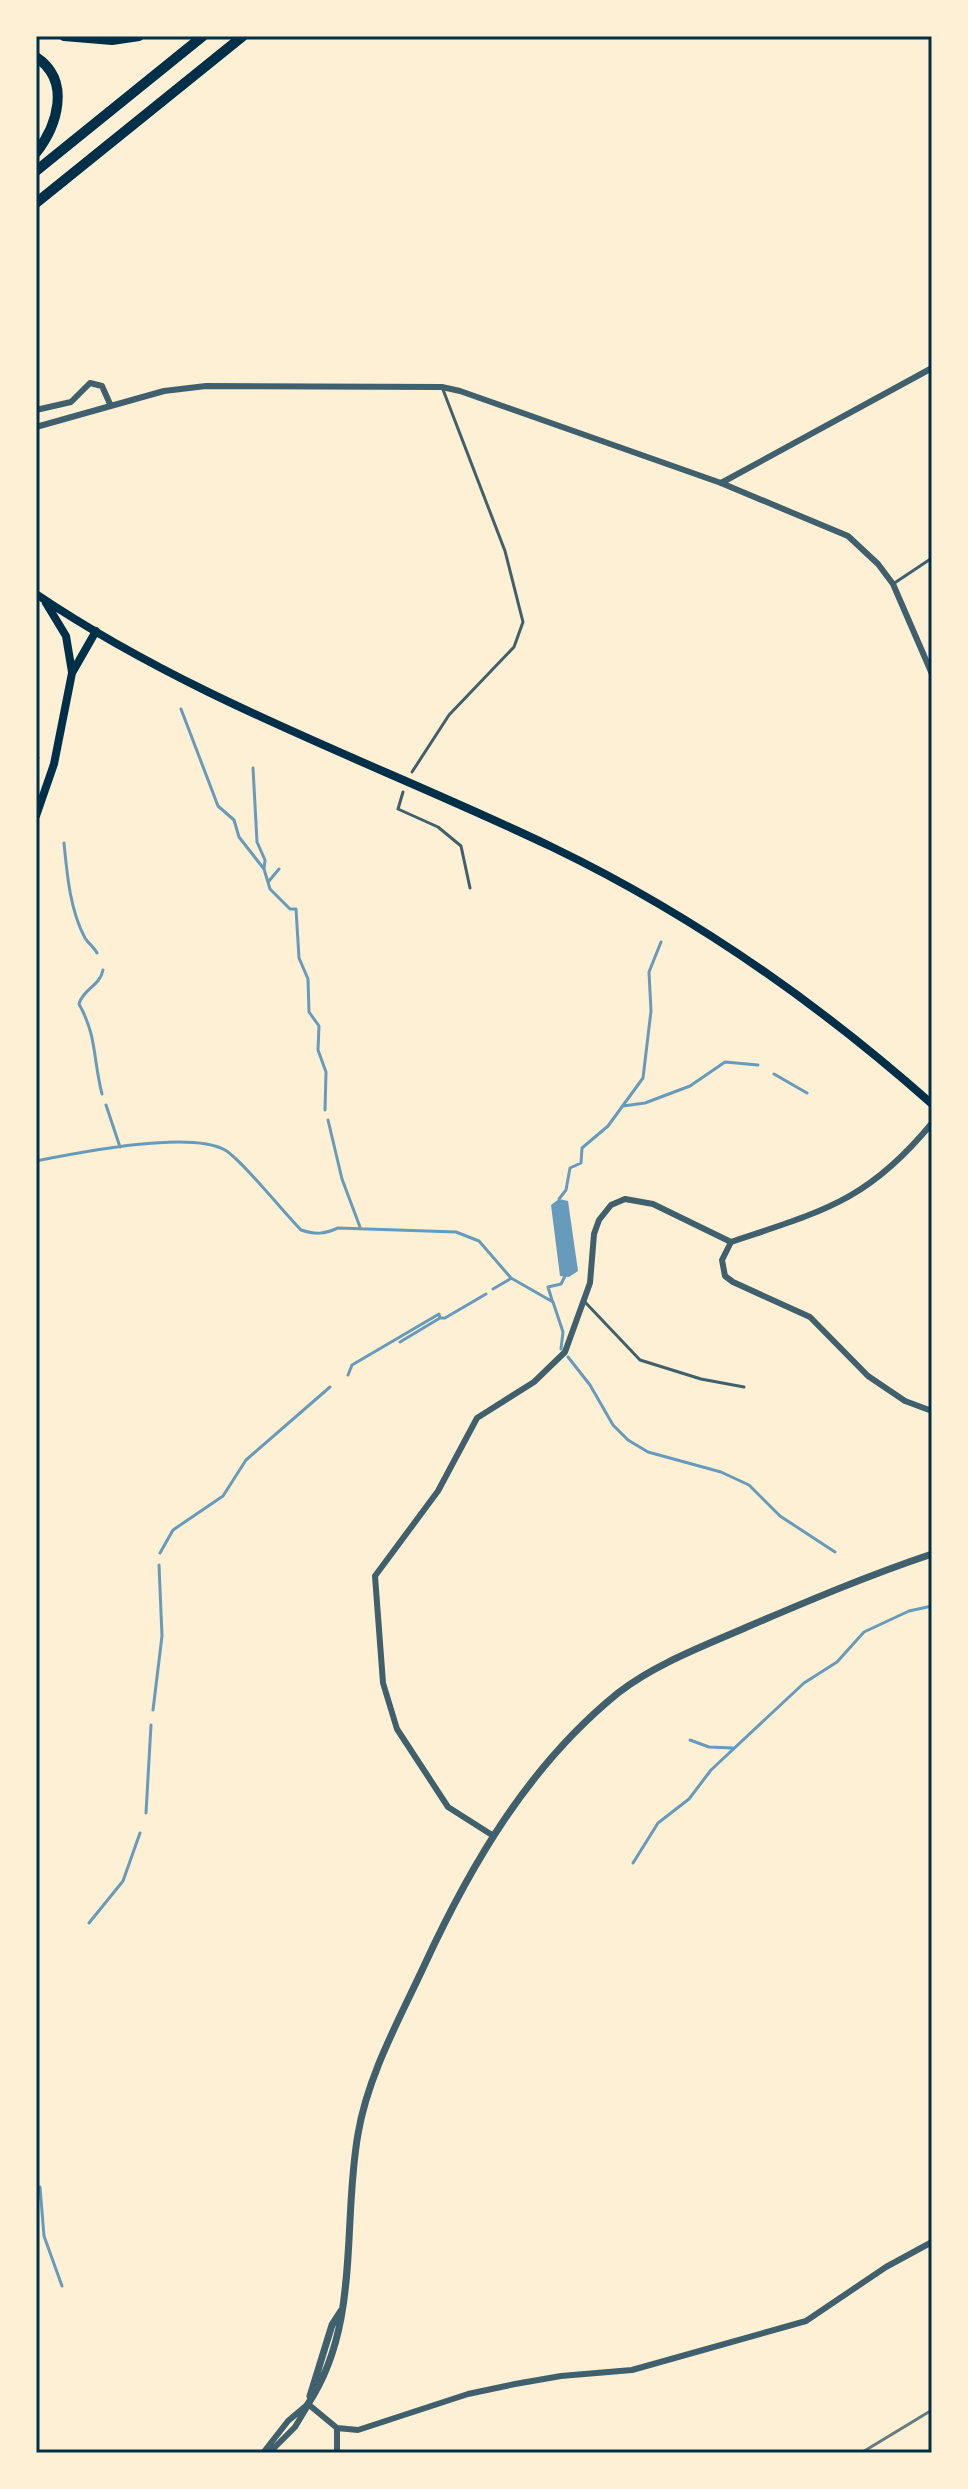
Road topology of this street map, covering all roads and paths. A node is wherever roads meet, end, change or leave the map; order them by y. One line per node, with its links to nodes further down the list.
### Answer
1 (64, 36): 2 (highway)
2 (139, 36)
3 (203, 36): 7 (highway)
4 (243, 36): 8 (highway)
5 (36, 57): 6 (highway)
6 (36, 153)
7 (36, 171)
8 (36, 203)
9 (932, 368): 14 (street)
10 (442, 387): 11 (street); 14 (street); 21 (lane)
11 (110, 404): 12 (street); 13 (street)
12 (36, 410)
13 (36, 427)
14 (721, 483): 16 (street)
15 (932, 558): 16 (lane)
16 (893, 584): 20 (street)
17 (40, 597): 18 (main road); 19 (main road)
18 (96, 631): 19 (main road); 25 (main road)
19 (72, 673): 23 (main road)
20 (932, 674)
21 (412, 772)
22 (403, 792): 24 (lane)
23 (36, 816)
24 (470, 888)
25 (932, 1104)
26 (932, 1124): 27 (street)
27 (731, 1242): 28 (street); 30 (street)
28 (584, 1301): 29 (lane); 32 (street)
29 (744, 1387)
30 (932, 1411)
31 (932, 1554): 32 (street)
32 (492, 1835): 34 (street)
33 (932, 2242): 35 (street)
34 (308, 2404): 35 (street); 36 (street)
35 (337, 2428): 37 (street)
36 (266, 2453)
37 (337, 2453)

